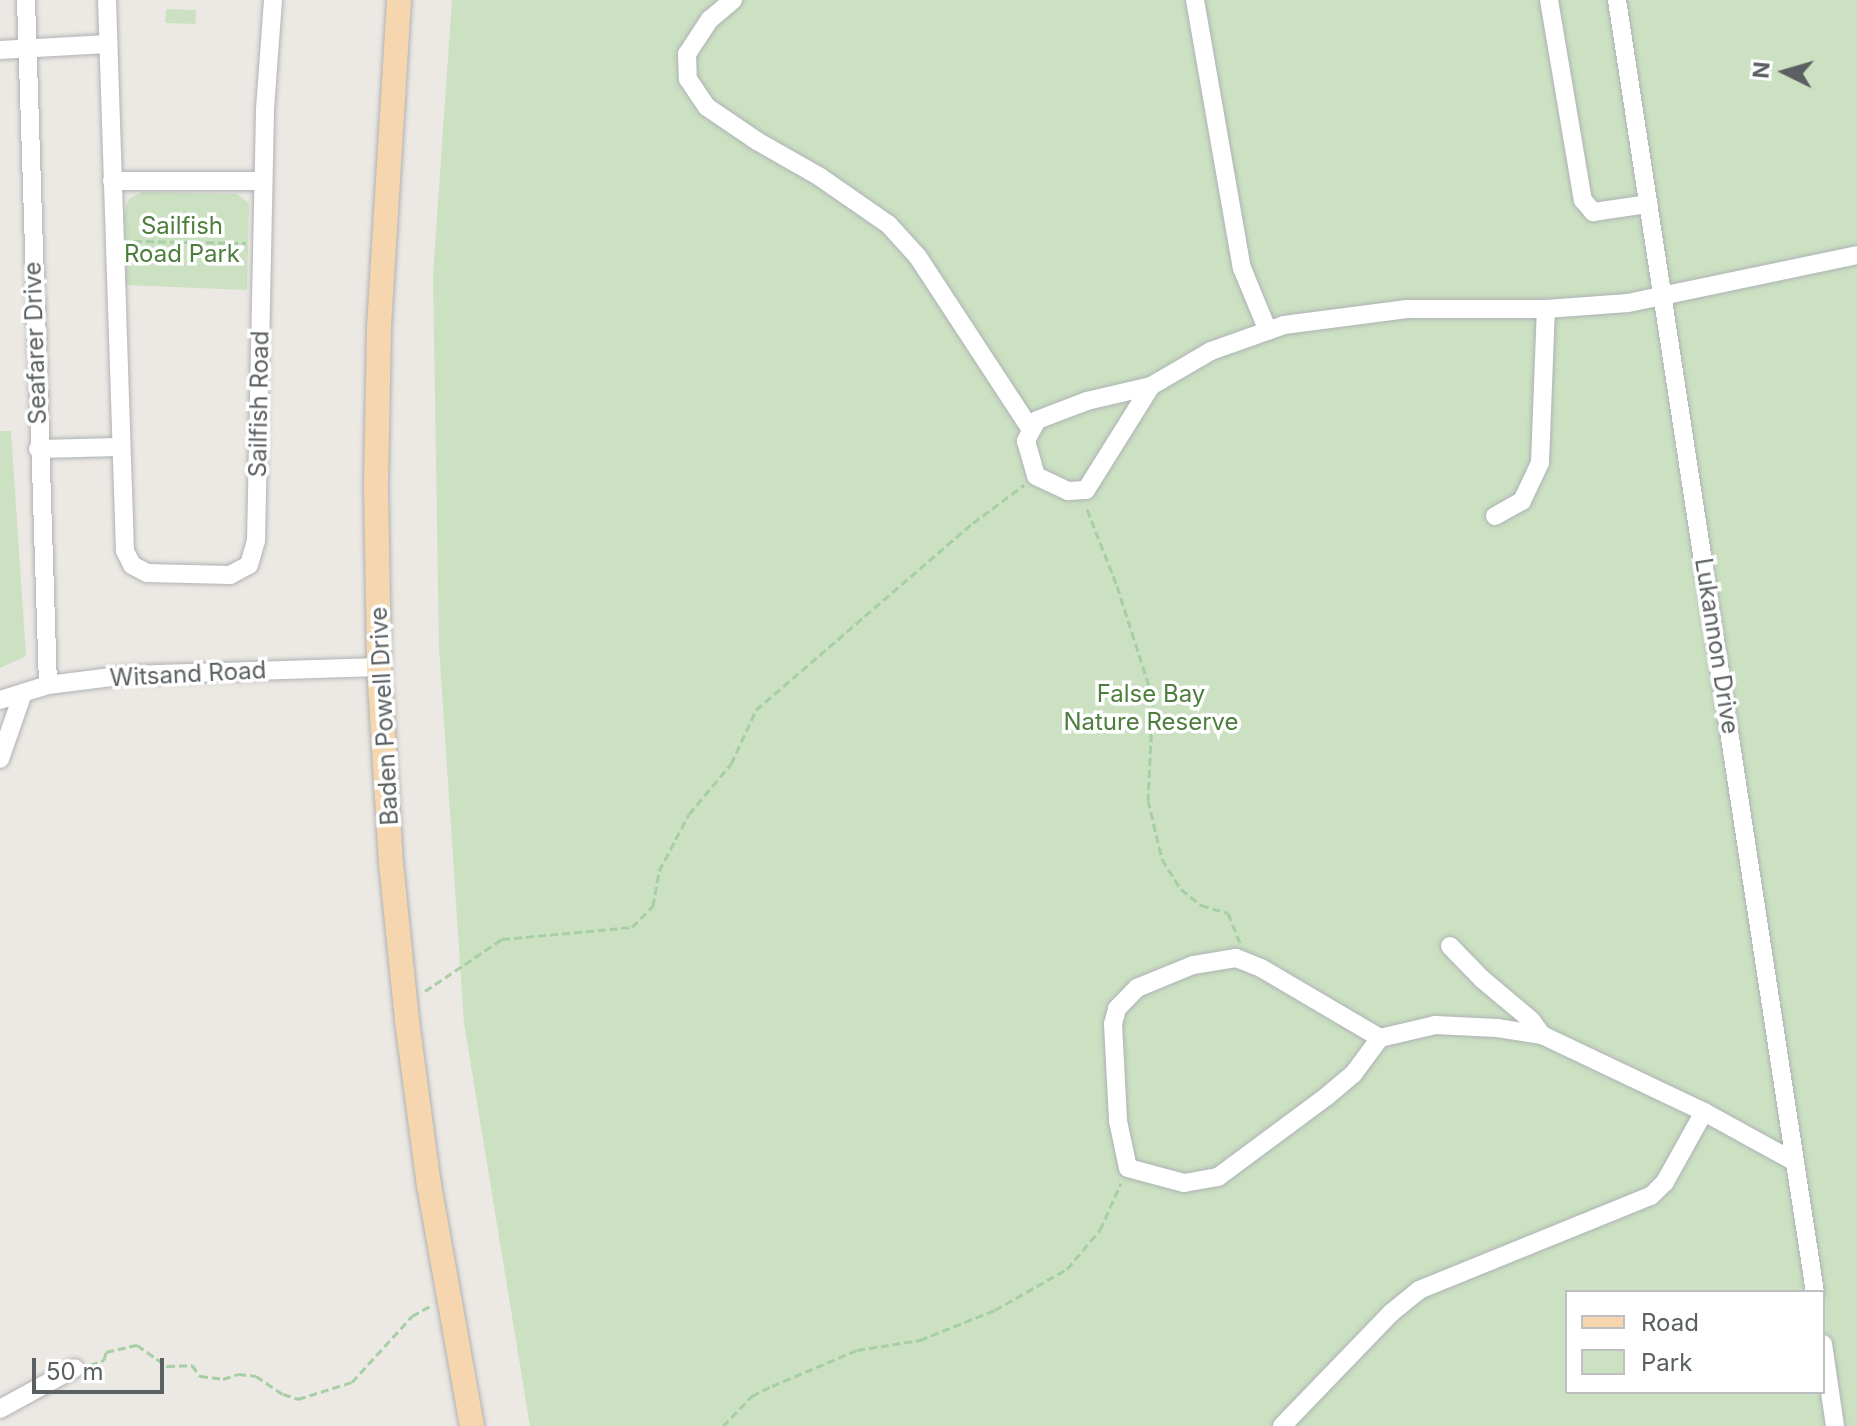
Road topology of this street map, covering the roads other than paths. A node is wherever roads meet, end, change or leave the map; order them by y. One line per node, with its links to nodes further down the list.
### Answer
1 (26, 0): 10 (street, Seafarer Drive)
2 (107, 0): 9 (street, Sailfish Road)
3 (273, 0): 13 (street, Sailfish Road)
4 (399, 0): 24 (main road, Baden Powell Drive)
5 (733, 0): 20 (street)
6 (1195, 0): 18 (street)
7 (1549, 0): 14 (street)
8 (1617, 0): 14 (street, Lukannon Drive)
9 (108, 44): 10 (street); 12 (street, Sailfish Road)
10 (27, 49): 11 (street); 22 (street, Seafarer Drive)
11 (0, 50)
12 (112, 181): 13 (street); 21 (street, Sailfish Road)
13 (263, 181): 21 (street, Sailfish Road)
14 (1648, 204): 16 (street, Lukannon Drive)
15 (1857, 255): 16 (street)
16 (1663, 294): 17 (street); 33 (street, Lukannon Drive)
17 (1546, 309): 18 (street); 23 (street)
18 (1268, 331): 19 (street)
19 (1151, 386): 20 (street); 20 (street)
20 (1030, 428)
21 (120, 447): 22 (street)
22 (38, 449): 25 (street, Seafarer Drive)
23 (1495, 516)
24 (379, 667): 25 (street, Witsand Road); 38 (main road, Baden Powell Drive)
25 (48, 685): 26 (street, Witsand Road)
26 (23, 693): 27 (street, Witsand Road); 28 (street)
27 (0, 700)
28 (0, 759)
29 (1450, 946): 30 (street)
30 (1542, 1035): 31 (street); 32 (street)
31 (1380, 1038): 31 (street)
32 (1704, 1112): 33 (street); 39 (street)
33 (1795, 1162): 34 (street, Lukannon Drive)
34 (1815, 1290)
35 (1825, 1358): 40 (street)
36 (75, 1368): 37 (street)
37 (0, 1409)
38 (472, 1426)
39 (1282, 1426)
40 (1835, 1426)

